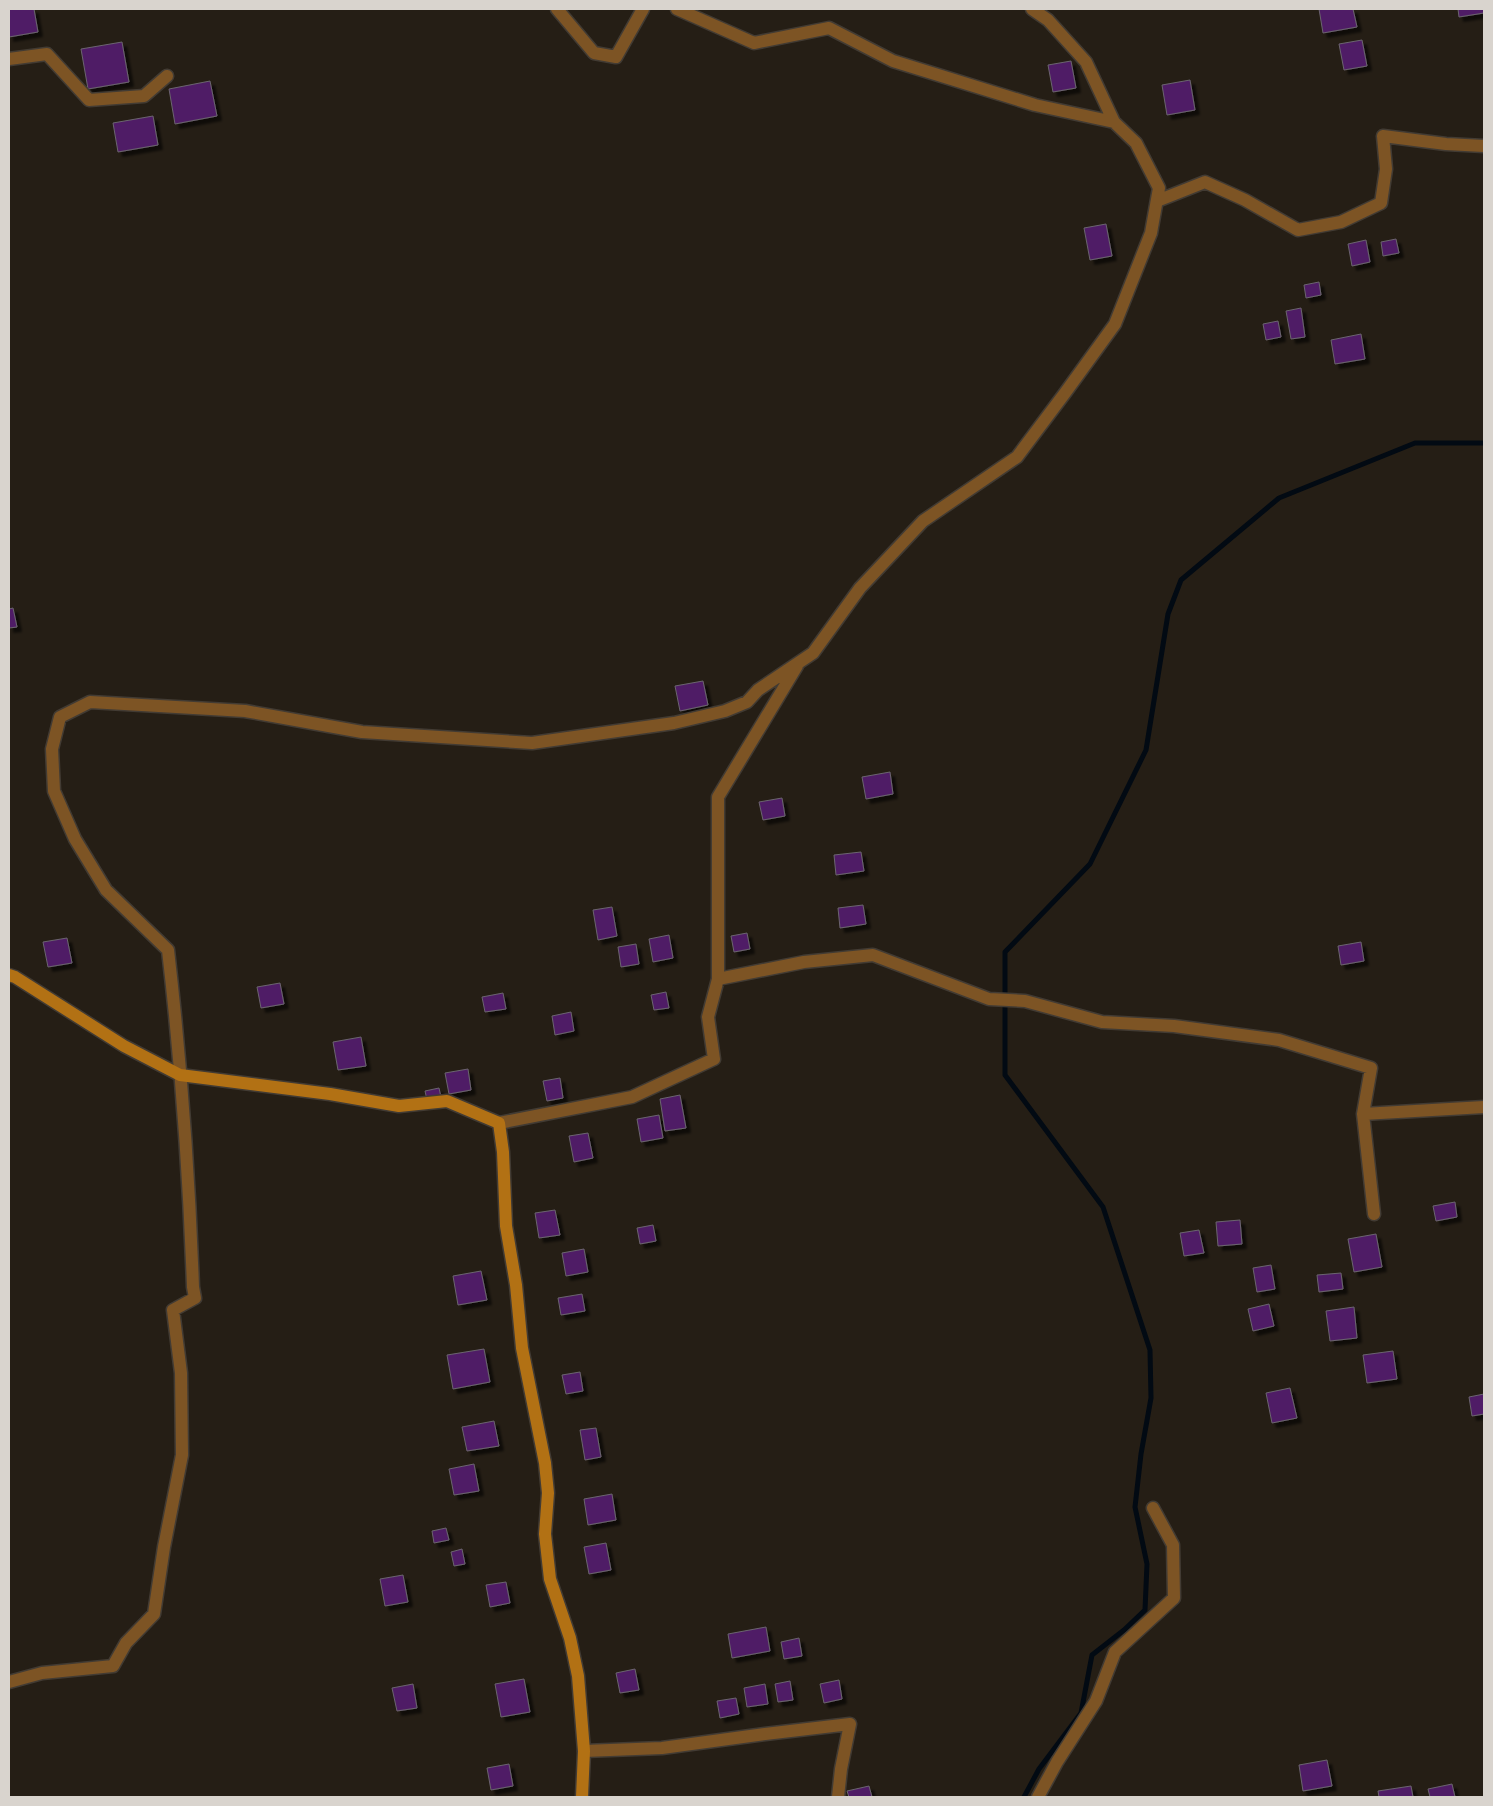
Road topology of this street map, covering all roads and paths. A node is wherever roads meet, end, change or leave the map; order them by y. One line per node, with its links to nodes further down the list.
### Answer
1 (557, 9): 2 (street)
2 (643, 9)
3 (677, 9): 7 (street)
4 (1032, 9): 7 (street)
5 (9, 59): 6 (street)
6 (168, 76)
7 (1114, 122): 9 (street)
8 (1484, 146): 9 (street)
9 (1157, 201): 10 (street)
10 (799, 662): 12 (street); 13 (street)
11 (9, 975): 13 (street)
12 (718, 979): 15 (street); 16 (street)
13 (180, 1075): 16 (street); 19 (street)
14 (1484, 1107): 15 (street)
15 (1363, 1114): 17 (street)
16 (499, 1123): 20 (street)
17 (1374, 1214)
18 (1153, 1508): 23 (street)
19 (9, 1682)
20 (584, 1751): 21 (street); 22 (street)
21 (582, 1797)
22 (838, 1797)
23 (1038, 1797)

